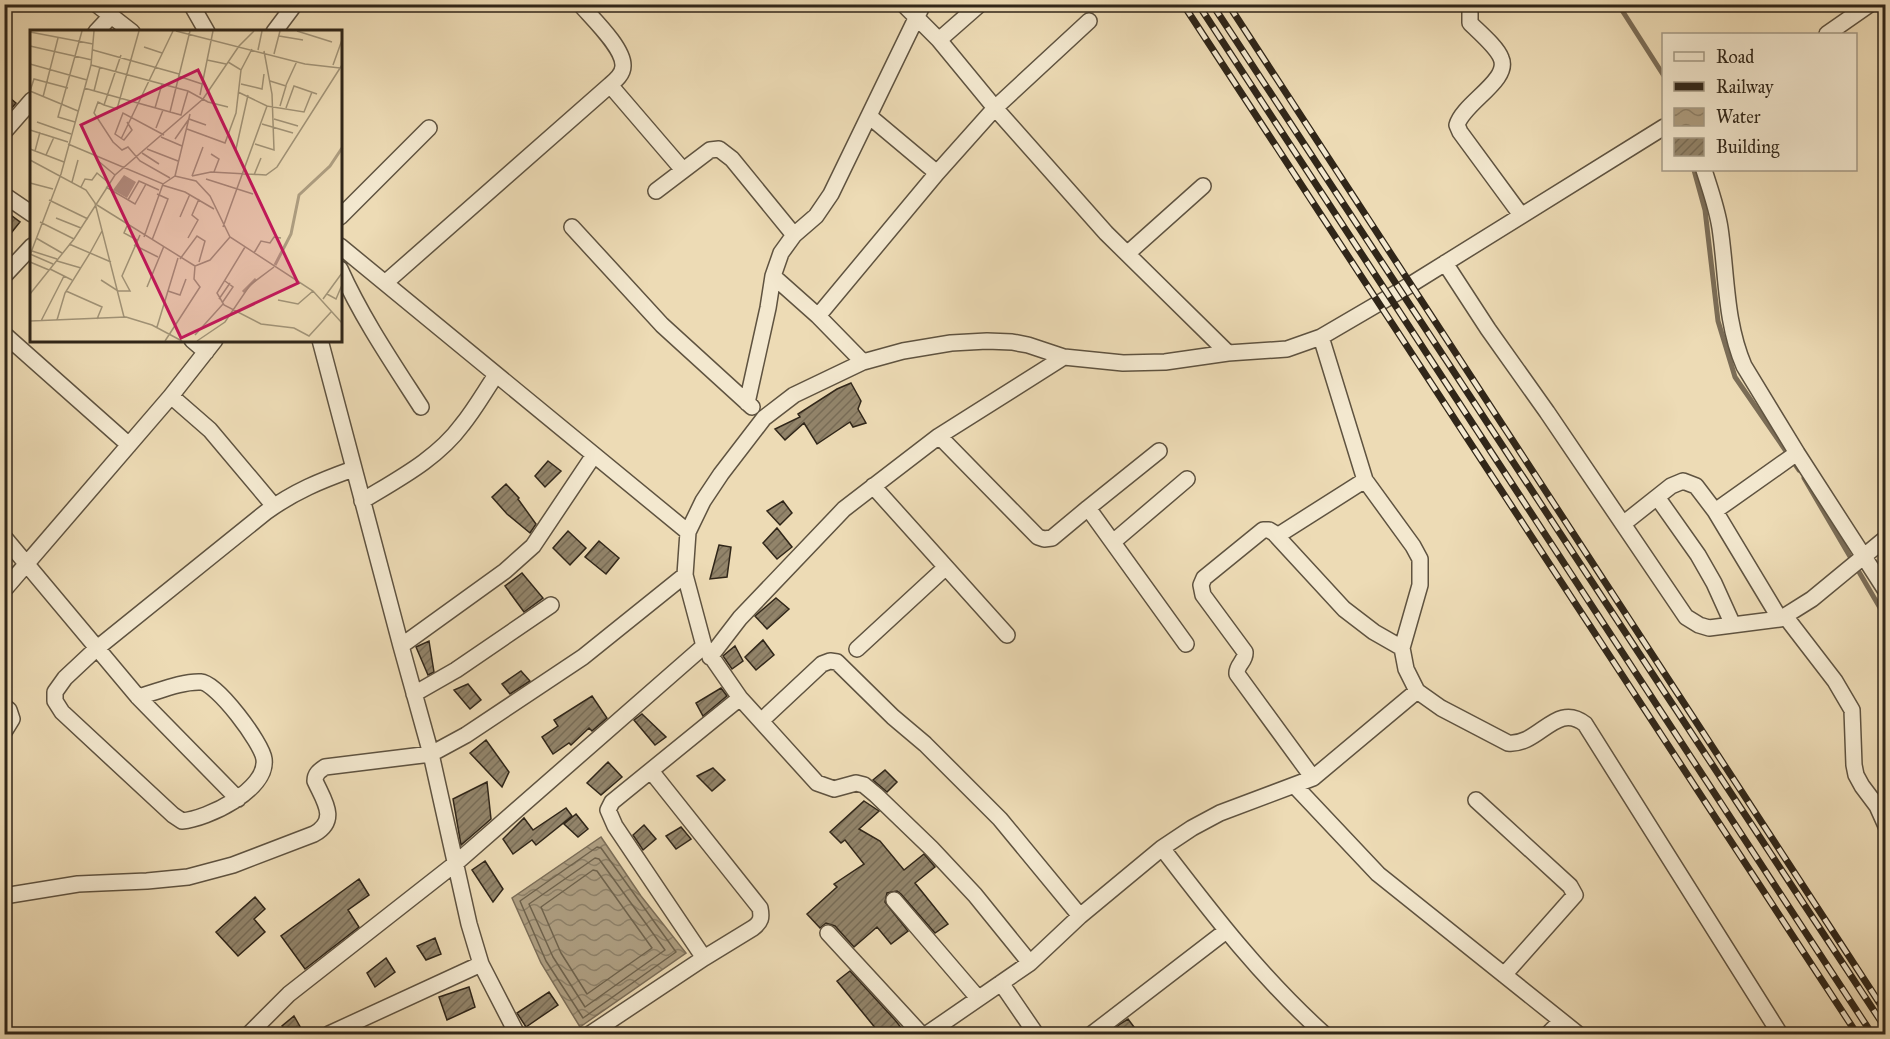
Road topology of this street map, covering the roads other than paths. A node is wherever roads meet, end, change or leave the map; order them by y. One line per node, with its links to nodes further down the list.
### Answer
1 (96, 4): 10 (street)
2 (191, 4): 14 (street)
3 (295, 4): 15 (street)
4 (580, 4): 18 (street)
5 (903, 4): 9 (street)
6 (980, 4): 17 (street)
7 (1474, 4): 33 (street)
8 (1870, 4): 16 (street)
9 (920, 11): 17 (street); 21 (street)
10 (111, 16): 12 (street); 13 (street)
11 (1089, 21): 20 (street)
12 (98, 30)
13 (129, 30)
14 (206, 30)
15 (276, 30)
16 (1828, 33)
17 (939, 40): 20 (street)
18 (610, 85): 25 (street); 43 (street)
19 (30, 102): 24 (street)
20 (995, 108): 27 (street); 38 (street)
21 (869, 116): 27 (street); 35 (street)
22 (429, 128): 32 (street)
23 (1662, 128): 33 (street)
24 (4, 132)
25 (683, 170): 29 (street); 35 (street)
26 (1704, 171): 61 (street)
27 (937, 173): 44 (street)
28 (1203, 186): 38 (street)
29 (656, 191)
30 (4, 195): 31 (street)
31 (30, 213)
32 (342, 215)
33 (1521, 215): 39 (street)
34 (572, 227): 54 (street)
35 (794, 235): 42 (street)
36 (30, 248): 41 (street)
37 (342, 248): 43 (street)
38 (1128, 253): 49 (street)
39 (1445, 263): 46 (street); 71 (street)
40 (342, 274): 55 (street)
41 (4, 276)
42 (773, 276): 44 (street); 54 (street)
43 (386, 283): 52 (street)
44 (818, 316): 51 (street)
45 (4, 334): 58 (street)
46 (1321, 337): 49 (street); 64 (street)
47 (321, 342): 62 (street)
48 (211, 346): 53 (street)
49 (1228, 353): 50 (street)
50 (1064, 357): 51 (street); 57 (street)
51 (863, 362): 56 (street)
52 (496, 375): 60 (street); 67 (street)
53 (171, 396): 58 (street); 68 (street)
54 (747, 403): 56 (street)
55 (421, 406)
56 (764, 418): 72 (street)
57 (939, 436): 65 (street); 69 (street)
58 (129, 445): 78 (street)
59 (1159, 451): 69 (street)
60 (594, 456): 72 (street); 88 (street)
61 (1793, 456): 70 (street); 77 (street)
62 (353, 469): 67 (street); 68 (street)
63 (1188, 479): 76 (street)
64 (1365, 480): 73 (street); 89 (street)
65 (873, 486): 79 (street); 92 (street)
66 (1657, 497): 70 (street); 71 (street); 85 (street)
67 (363, 501): 88 (street)
68 (274, 506): 90 (street)
69 (1088, 508): 76 (street)
70 (1715, 511): 84 (street)
71 (1623, 524): 85 (street)
72 (688, 532): 80 (street)
73 (1277, 536): 89 (street); 102 (street)
74 (4, 537): 78 (street)
75 (1886, 538): 77 (street)
76 (1113, 542): 87 (street)
77 (1856, 560): 82 (street); 84 (street)
78 (27, 563): 81 (street); 90 (street)
79 (946, 567): 86 (street); 91 (street)
80 (685, 575): 92 (street); 100 (street)
81 (4, 590)
82 (1886, 591)
83 (551, 605): 94 (street)
84 (1783, 617): 85 (street); 106 (street)
85 (1733, 625)
86 (1007, 635)
87 (1186, 644)
88 (400, 646): 94 (street)
89 (1402, 648): 93 (street)
90 (96, 649): 95 (street); 104 (street)
91 (857, 649)
92 (707, 652): 96 (street); 108 (street)
93 (1417, 691): 102 (street); 132 (street)
94 (414, 694): 100 (street)
95 (138, 697): 104 (street); 104 (street)
96 (740, 698): 98 (street); 101 (street)
97 (4, 706): 99 (street)
98 (761, 721): 111 (street); 115 (street)
99 (4, 732)
100 (431, 754): 108 (street); 109 (street)
101 (651, 771): 114 (street); 114 (street)
102 (1313, 778): 103 (street)
103 (1295, 786): 107 (street); 117 (street)
104 (238, 799)
105 (1476, 800): 117 (street)
106 (1886, 826)
107 (1162, 848): 111 (street); 112 (street)
108 (456, 863): 116 (street); 123 (street)
109 (4, 896)
110 (894, 900): 119 (street)
111 (1080, 916): 115 (street)
112 (1226, 931): 128 (street); 129 (street)
113 (828, 933): 126 (street)
114 (704, 958): 125 (street)
115 (1030, 963): 118 (street)
116 (481, 964): 122 (street); 124 (street)
117 (1504, 975): 120 (street)
118 (1001, 983): 119 (street); 121 (street)
119 (978, 998): 127 (street)
120 (1562, 1021): 130 (street); 131 (street)
121 (1028, 1032)
122 (516, 1034)
123 (249, 1035)
124 (329, 1035)
125 (590, 1035)
126 (921, 1035)
127 (927, 1035)
128 (1092, 1035)
129 (1324, 1035)
130 (1548, 1035)
131 (1578, 1035)
132 (1780, 1035)

